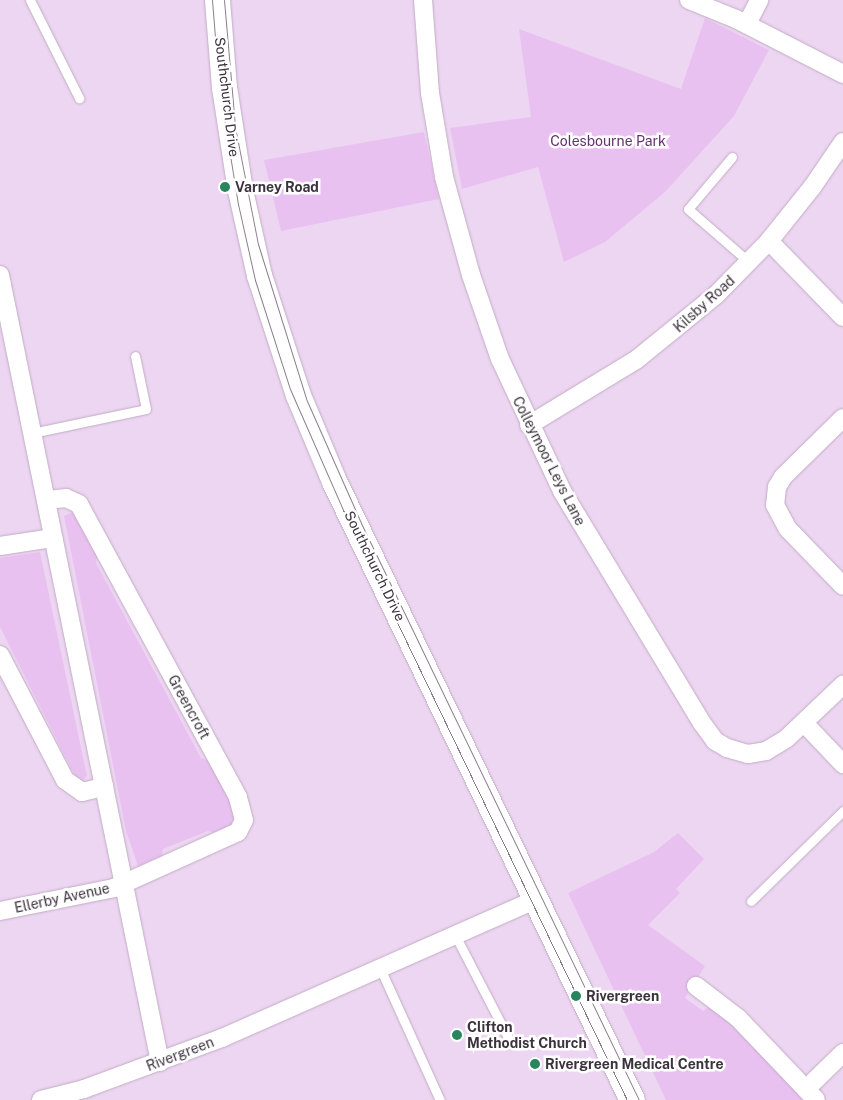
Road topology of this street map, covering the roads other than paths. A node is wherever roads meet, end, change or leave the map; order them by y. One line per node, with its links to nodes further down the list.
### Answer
1 (30, 0): 8 (lane)
2 (218, 0): 31 (street, Southchurch Drive)
3 (423, 0): 18 (street, Colleymoor Leys Lane)
4 (689, 0): 6 (street)
5 (759, 0): 6 (street)
6 (747, 24): 7 (street)
7 (843, 74)
8 (79, 98)
9 (843, 142): 11 (street, Kilsby Road)
10 (732, 157): 12 (lane)
11 (769, 241): 12 (street, Kilsby Road); 14 (street)
12 (749, 262): 18 (street, Kilsby Road)
13 (0, 276): 15 (street)
14 (843, 317)
15 (5, 329): 19 (street)
16 (135, 356): 19 (lane)
17 (843, 418): 23 (street)
18 (529, 426): 26 (street, Colleymoor Leys Lane)
19 (32, 433): 20 (street)
20 (46, 500): 21 (street); 30 (street, Greencroft)
21 (53, 538): 22 (street); 28 (street)
22 (0, 546)
23 (843, 586)
24 (0, 655): 28 (street)
25 (843, 685): 26 (street, Colleymoor Leys Lane)
26 (804, 722): 27 (street)
27 (843, 764)
28 (104, 787): 30 (street)
29 (843, 811): 32 (lane)
30 (124, 884): 33 (street, Ellerby Avenue); 39 (street)
31 (535, 900): 34 (street, Rivergreen); 43 (street, Southchurch Drive)
32 (751, 901)
33 (0, 911)
34 (455, 935): 35 (street, Rivergreen); 37 (lane)
35 (380, 968): 39 (street, Rivergreen); 42 (lane)
36 (696, 986): 40 (street)
37 (511, 1043)
38 (843, 1053): 40 (street)
39 (160, 1062): 41 (street, Rivergreen)
40 (811, 1095)
41 (41, 1100)
42 (440, 1100)
43 (632, 1100)

